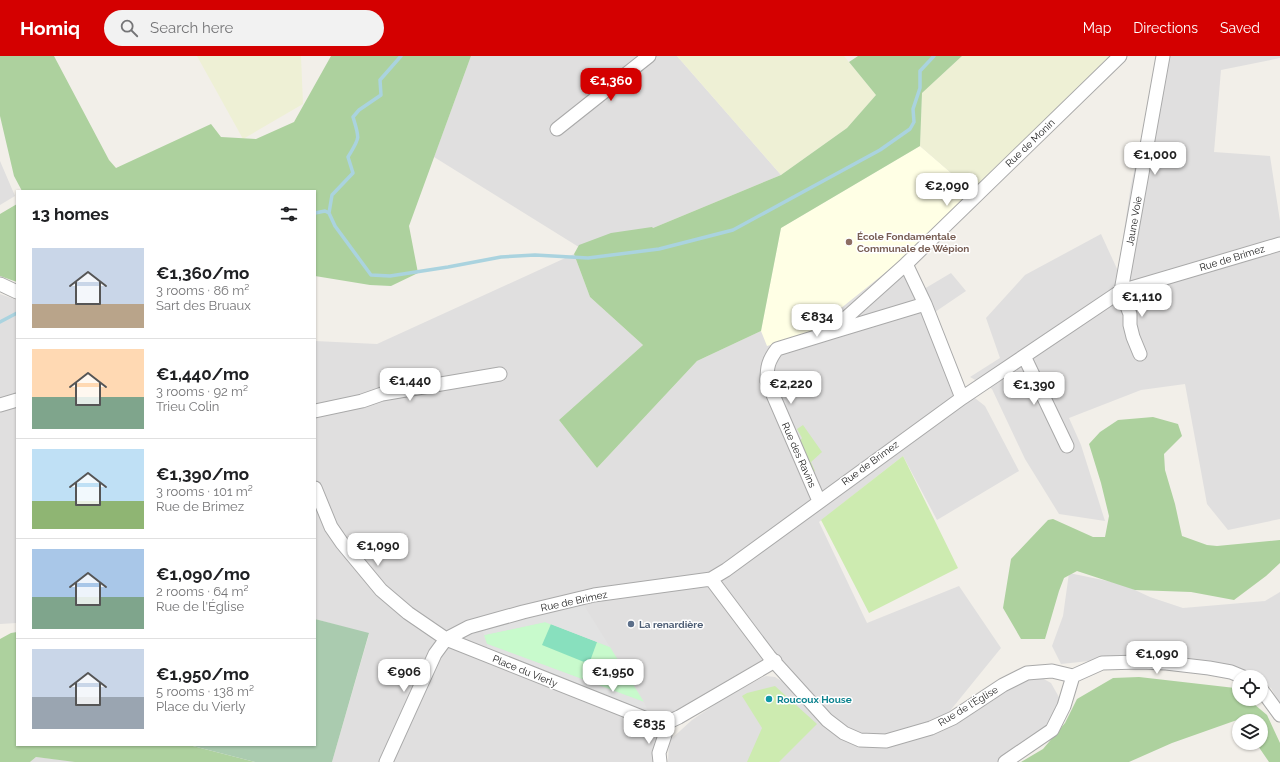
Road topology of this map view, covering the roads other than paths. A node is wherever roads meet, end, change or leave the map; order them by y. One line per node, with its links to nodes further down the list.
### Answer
1 (649, 56): 4 (street)
2 (1120, 56): 6 (street, Rue de Monin)
3 (1163, 56): 8 (street, Jaune Voie)
4 (557, 129)
5 (1280, 244): 8 (street, Rue de Brimez)
6 (906, 264): 10 (street); 11 (street, Rue de Monin)
7 (0, 284): 9 (street)
8 (1121, 291): 12 (street); 13 (street, Rue de Brimez)
9 (16, 292)
10 (925, 304): 11 (street); 15 (street)
11 (829, 333): 21 (street, Rue des Ravins)
12 (1140, 354)
13 (1024, 356): 15 (street, Rue de Brimez); 19 (street)
14 (500, 374): 18 (street)
15 (962, 398): 21 (street, Rue de Brimez)
16 (16, 400): 17 (street)
17 (0, 405)
18 (316, 411)
19 (1067, 446)
20 (316, 490): 23 (street, Place du Vierly)
21 (819, 501): 22 (street, Rue de Brimez)
22 (711, 579): 23 (street, Rue de Brimez); 24 (street, Rue de l'Église)
23 (446, 639): 29 (street, Place du Vierly); 30 (street)
24 (774, 661): 26 (street, Rue de l'Église); 29 (street)
25 (1232, 672): 26 (street)
26 (1073, 676): 32 (street)
27 (1268, 697): 28 (street)
28 (1278, 708)
29 (662, 725): 31 (street)
30 (386, 762)
31 (660, 762)
32 (1005, 762)

